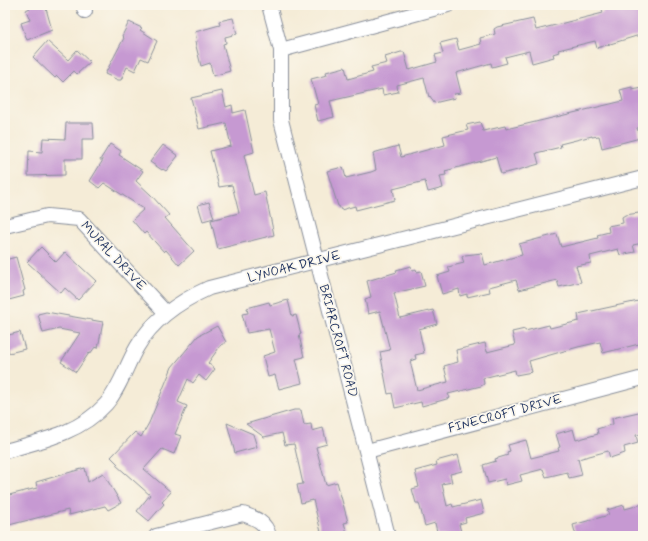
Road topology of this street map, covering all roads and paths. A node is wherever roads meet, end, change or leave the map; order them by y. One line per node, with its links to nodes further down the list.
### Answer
1 (269, 5): 3 (street, BRIARCROFT ROAD)
2 (448, 5): 3 (street)
3 (281, 50): 6 (street, BRIARCROFT ROAD)
4 (643, 178): 6 (street, LYNOAK DRIVE)
5 (5, 226): 7 (street, MURAL DRIVE)
6 (317, 260): 7 (street, LYNOAK DRIVE); 10 (street, BRIARCROFT ROAD)
7 (166, 313): 9 (street, LYNOAK DRIVE)
8 (643, 378): 10 (street, FINECROFT DRIVE)
9 (5, 451)
10 (367, 451): 13 (street, BRIARCROFT ROAD)
11 (156, 536): 12 (street)
12 (269, 536)
13 (388, 536)

